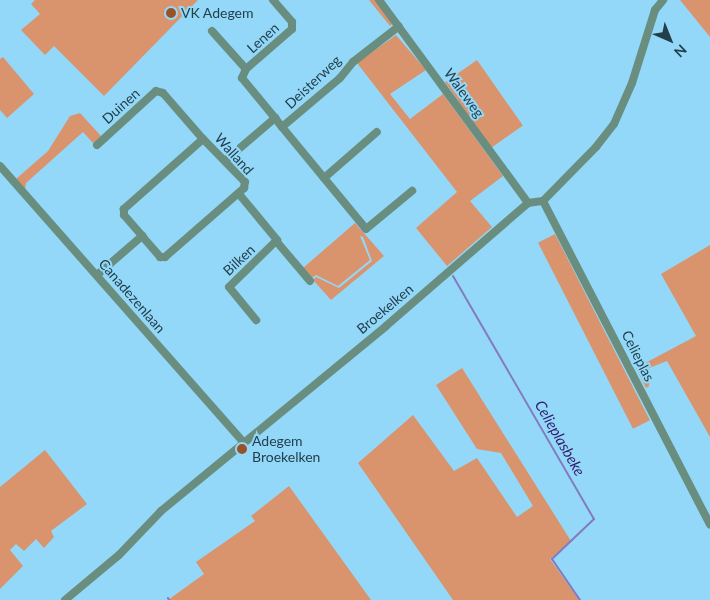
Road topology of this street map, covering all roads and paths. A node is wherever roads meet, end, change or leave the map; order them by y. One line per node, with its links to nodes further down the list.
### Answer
1 (272, 0): 6 (street, Lenen)
2 (379, 0): 4 (street, Waleweg)
3 (663, 0): 17 (street)
4 (399, 26): 8 (street, Deisterweg); 18 (street, Waleweg)
5 (212, 31): 6 (street, Lenen)
6 (246, 69): 7 (street, Lenen)
7 (275, 118): 8 (street, Deisterweg); 12 (street, Deisterweg)
8 (282, 127): 14 (street)
9 (377, 132): 14 (street)
10 (203, 139): 11 (street, Duinen); 12 (street, Walland); 19 (street, Walland)
11 (97, 145)
12 (226, 160): 16 (street, Walland)
13 (0, 166): 21 (street, Canadezenlaan)
14 (324, 178): 15 (street)
15 (412, 191)
16 (238, 194): 19 (street, Walland); 20 (street)
17 (543, 201): 18 (street); 25 (street, Celieplas)
18 (528, 203): 24 (street, Broekelken)
19 (142, 236): 21 (street)
20 (277, 242): 22 (street); 23 (street, Bilken)
21 (97, 276): 24 (street, Canadezenlaan)
22 (310, 281)
23 (256, 320)
24 (244, 443): 26 (street, Broekelken)
25 (710, 524)
26 (65, 600)

